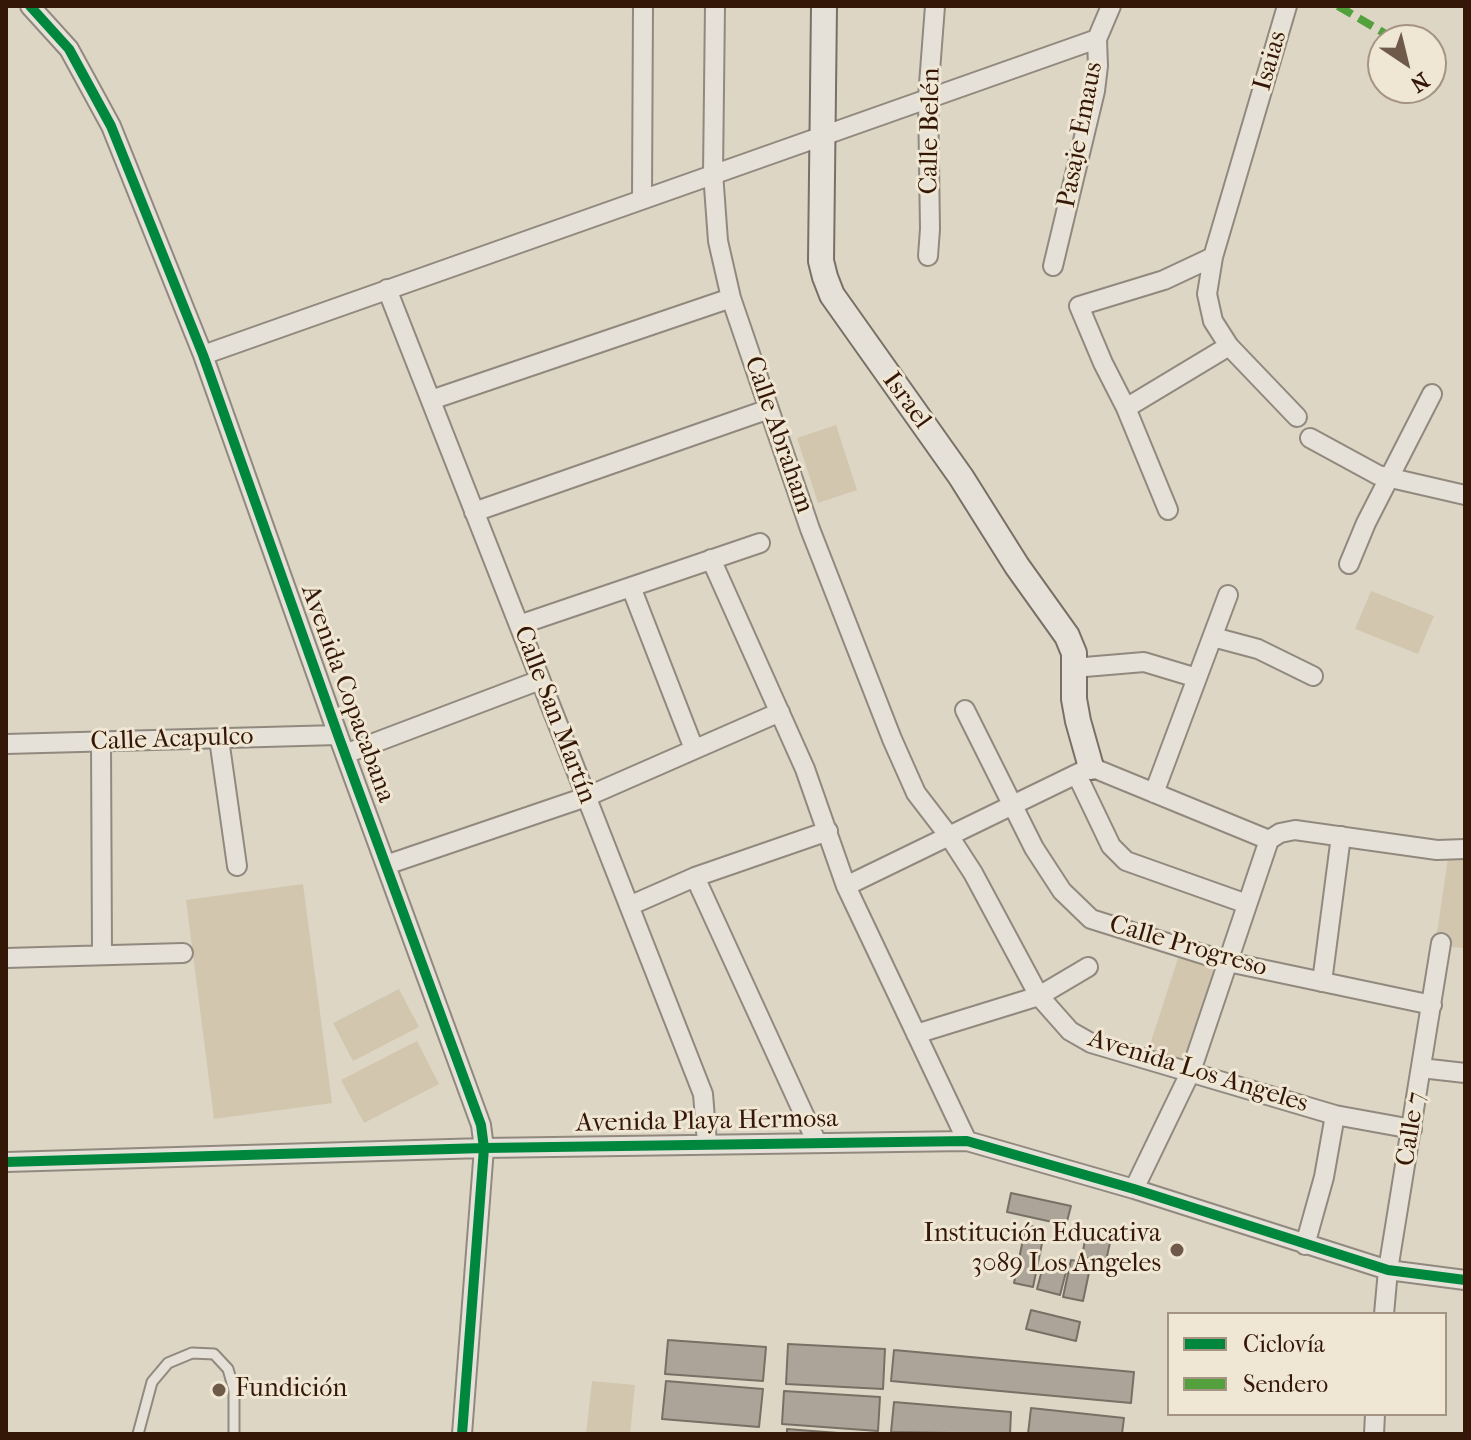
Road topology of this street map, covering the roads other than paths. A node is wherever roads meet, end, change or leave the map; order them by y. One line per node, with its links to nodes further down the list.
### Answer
1 (30, 6): 19 (street, Avenida Copacabana)
2 (643, 6): 12 (street)
3 (715, 6): 11 (street, Calle Abraham)
4 (824, 6): 10 (street, Israel)
5 (935, 6): 9 (street, Calle Belén)
6 (1111, 6): 8 (street, Pasaje Emaus)
7 (1287, 6): 14 (street, Isaias)
8 (1097, 39): 9 (street); 15 (street, Pasaje Emaus)
9 (928, 97): 10 (street); 13 (street, Calle Belén)
10 (824, 135): 11 (street); 37 (street, Israel)
11 (713, 173): 12 (street); 17 (street, Calle Abraham)
12 (642, 198): 16 (street)
13 (928, 256)
14 (1213, 257): 18 (street, Isaias); 22 (street)
15 (1053, 266)
16 (387, 289): 19 (street); 21 (street, Calle San Martín)
17 (731, 298): 21 (street); 23 (street, Calle Abraham)
18 (1229, 346): 22 (street); 24 (street, Isaias)
19 (203, 355): 43 (street, Avenida Copacabana)
20 (1432, 394): 26 (street)
21 (431, 400): 29 (street, Calle San Martín)
22 (1126, 408): 28 (street)
23 (769, 409): 29 (street); 54 (street, Calle Abraham)
24 (1297, 417)
25 (1310, 438): 26 (street)
26 (1392, 476): 27 (street); 32 (street)
27 (1465, 495)
28 (1168, 510)
29 (474, 512): 35 (street, Calle San Martín)
30 (760, 543): 31 (street)
31 (711, 559): 33 (street); 42 (street)
32 (1349, 564)
33 (631, 587): 35 (street); 47 (street)
34 (1228, 595): 36 (street)
35 (519, 625): 40 (street, Calle San Martín)
36 (1213, 637): 38 (street); 39 (street)
37 (1073, 668): 39 (street); 49 (street, Israel)
38 (1313, 676)
39 (1197, 678): 50 (street)
40 (540, 680): 48 (street); 51 (street, Calle San Martín)
41 (965, 710): 52 (street, Calle Progreso)
42 (780, 712): 47 (street); 53 (street)
43 (338, 735): 44 (street, Calle Acapulco); 48 (street, Avenida Copacabana)
44 (219, 739): 45 (street, Calle Acapulco); 59 (street)
45 (101, 742): 46 (street, Calle Acapulco); 66 (street)
46 (6, 744)
47 (694, 749): 51 (street)
48 (345, 754): 58 (street, Avenida Copacabana)
49 (1084, 771): 50 (street); 52 (street); 62 (street)
50 (1154, 793): 56 (street)
51 (586, 797): 58 (street); 63 (street, Calle San Martín)
52 (1013, 807): 54 (street); 68 (street, Calle Progreso)
53 (828, 831): 60 (street); 61 (street)
54 (949, 836): 61 (street); 71 (street, Avenida Los Angeles)
55 (1341, 836): 56 (street); 57 (street); 70 (street)
56 (1269, 840): 62 (street)
57 (1465, 849)
58 (386, 865): 82 (street, Avenida Copacabana)
59 (237, 866)
60 (695, 877): 63 (street); 81 (street)
61 (846, 886): 73 (street)
62 (1247, 904): 68 (street)
63 (629, 906): 80 (street, Calle San Martín)
64 (1441, 943): 72 (street, Calle 7)
65 (183, 953): 66 (street)
66 (102, 954): 67 (street)
67 (6, 958)
68 (1228, 962): 70 (street, Calle Progreso); 75 (street)
69 (1088, 967): 71 (street)
70 (1322, 982): 72 (street, Calle Progreso)
71 (1039, 996): 73 (street); 75 (street, Avenida Los Angeles)
72 (1432, 1005): 74 (street, Calle 7)
73 (916, 1034): 79 (street)
74 (1421, 1068): 76 (street); 78 (street, Calle 7)
75 (1191, 1071): 77 (street, Avenida Los Angeles); 84 (street)
76 (1465, 1073)
77 (1335, 1115): 78 (street, Avenida Los Angeles); 85 (street)
78 (1412, 1129): 86 (street, Calle 7)
79 (967, 1141): 81 (street, Avenida Playa Hermosa); 84 (street, Avenida Playa Hermosa)
80 (707, 1143): 81 (street, Avenida Playa Hermosa); 82 (street, Avenida Playa Hermosa)
81 (817, 1143)
82 (484, 1148): 83 (street, Avenida Playa Hermosa); 91 (street, Avenida Copacabana)
83 (6, 1162)
84 (1134, 1189): 85 (street, Avenida Playa Hermosa)
85 (1305, 1245): 86 (street, Avenida Playa Hermosa)
86 (1388, 1270): 87 (street, Avenida Playa Hermosa); 88 (street, Calle 7)
87 (1465, 1280)
88 (1384, 1312)
89 (138, 1434): 90 (lane)
90 (234, 1434)
91 (462, 1434)

